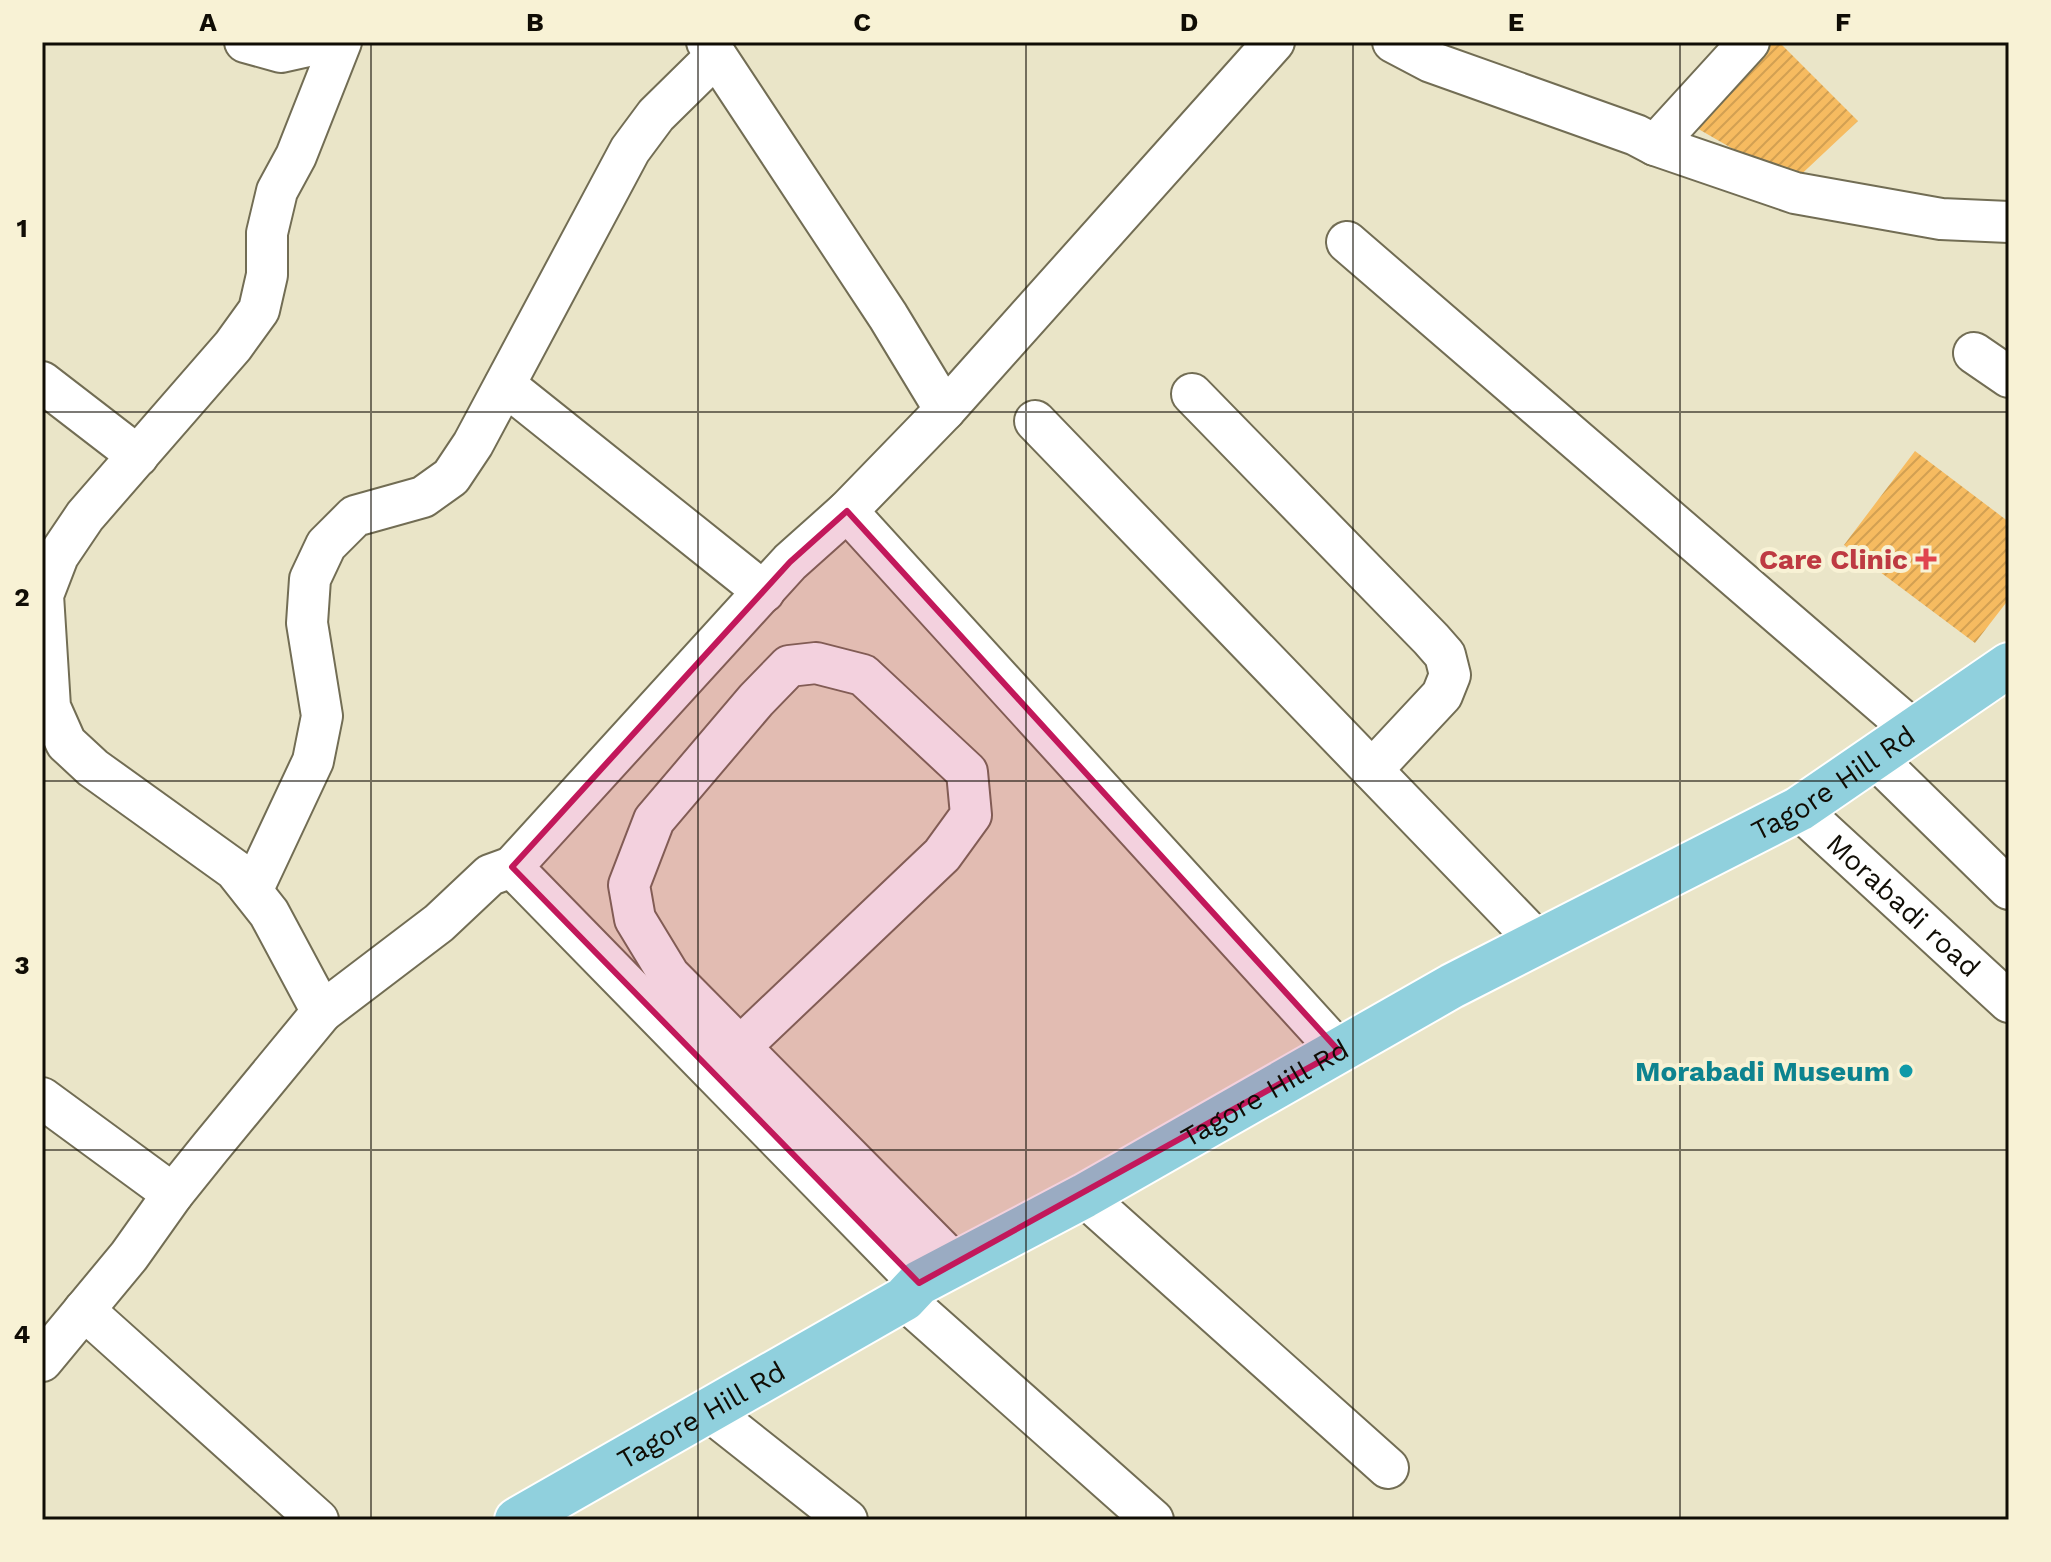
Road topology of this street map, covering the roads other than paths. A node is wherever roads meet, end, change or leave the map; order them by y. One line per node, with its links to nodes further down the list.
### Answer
1 (245, 42): 2 (street)
2 (326, 42)
3 (341, 42): 19 (street)
4 (1274, 42): 17 (street)
5 (1393, 42): 8 (street)
6 (1749, 42): 9 (street)
7 (711, 49): 15 (street); 17 (street)
8 (1440, 52): 9 (street)
9 (1655, 145): 10 (street)
10 (2009, 222)
11 (1347, 242): 23 (street)
12 (1974, 353): 13 (street)
13 (2009, 377)
14 (42, 382): 19 (street)
15 (505, 385): 21 (street); 29 (street)
16 (1192, 394): 25 (street)
17 (945, 410): 20 (street)
18 (1035, 421): 25 (street)
19 (138, 456): 29 (street)
20 (847, 511): 21 (street); 34 (street)
21 (764, 592): 27 (street)
22 (2009, 665): 23 (main road, Tagore Hill Rd)
23 (1913, 730): 24 (main road, Tagore Hill Rd)
24 (1874, 757): 26 (main road, Tagore Hill Rd); 28 (street)
25 (1372, 770): 30 (street)
26 (1799, 809): 30 (main road, Tagore Hill Rd); 31 (street, Morabadi road)
27 (512, 867): 32 (street); 38 (street)
28 (2009, 889)
29 (252, 891): 32 (street)
30 (1538, 942): 34 (main road, Tagore Hill Rd)
31 (2009, 1002)
32 (322, 1012): 36 (street)
33 (740, 1047): 33 (street); 38 (street)
34 (1339, 1051): 37 (main road, Tagore Hill Rd)
35 (42, 1098): 36 (street)
36 (173, 1194): 39 (street)
37 (1084, 1196): 38 (main road, Tagore Hill Rd); 42 (street)
38 (926, 1282): 41 (main road, Tagore Hill Rd); 46 (street)
39 (84, 1310): 40 (street); 43 (street)
40 (42, 1361)
41 (708, 1410): 44 (main road, Tagore Hill Rd); 45 (street)
42 (1388, 1468)
43 (318, 1520)
44 (517, 1520)
45 (847, 1520)
46 (1153, 1520)

